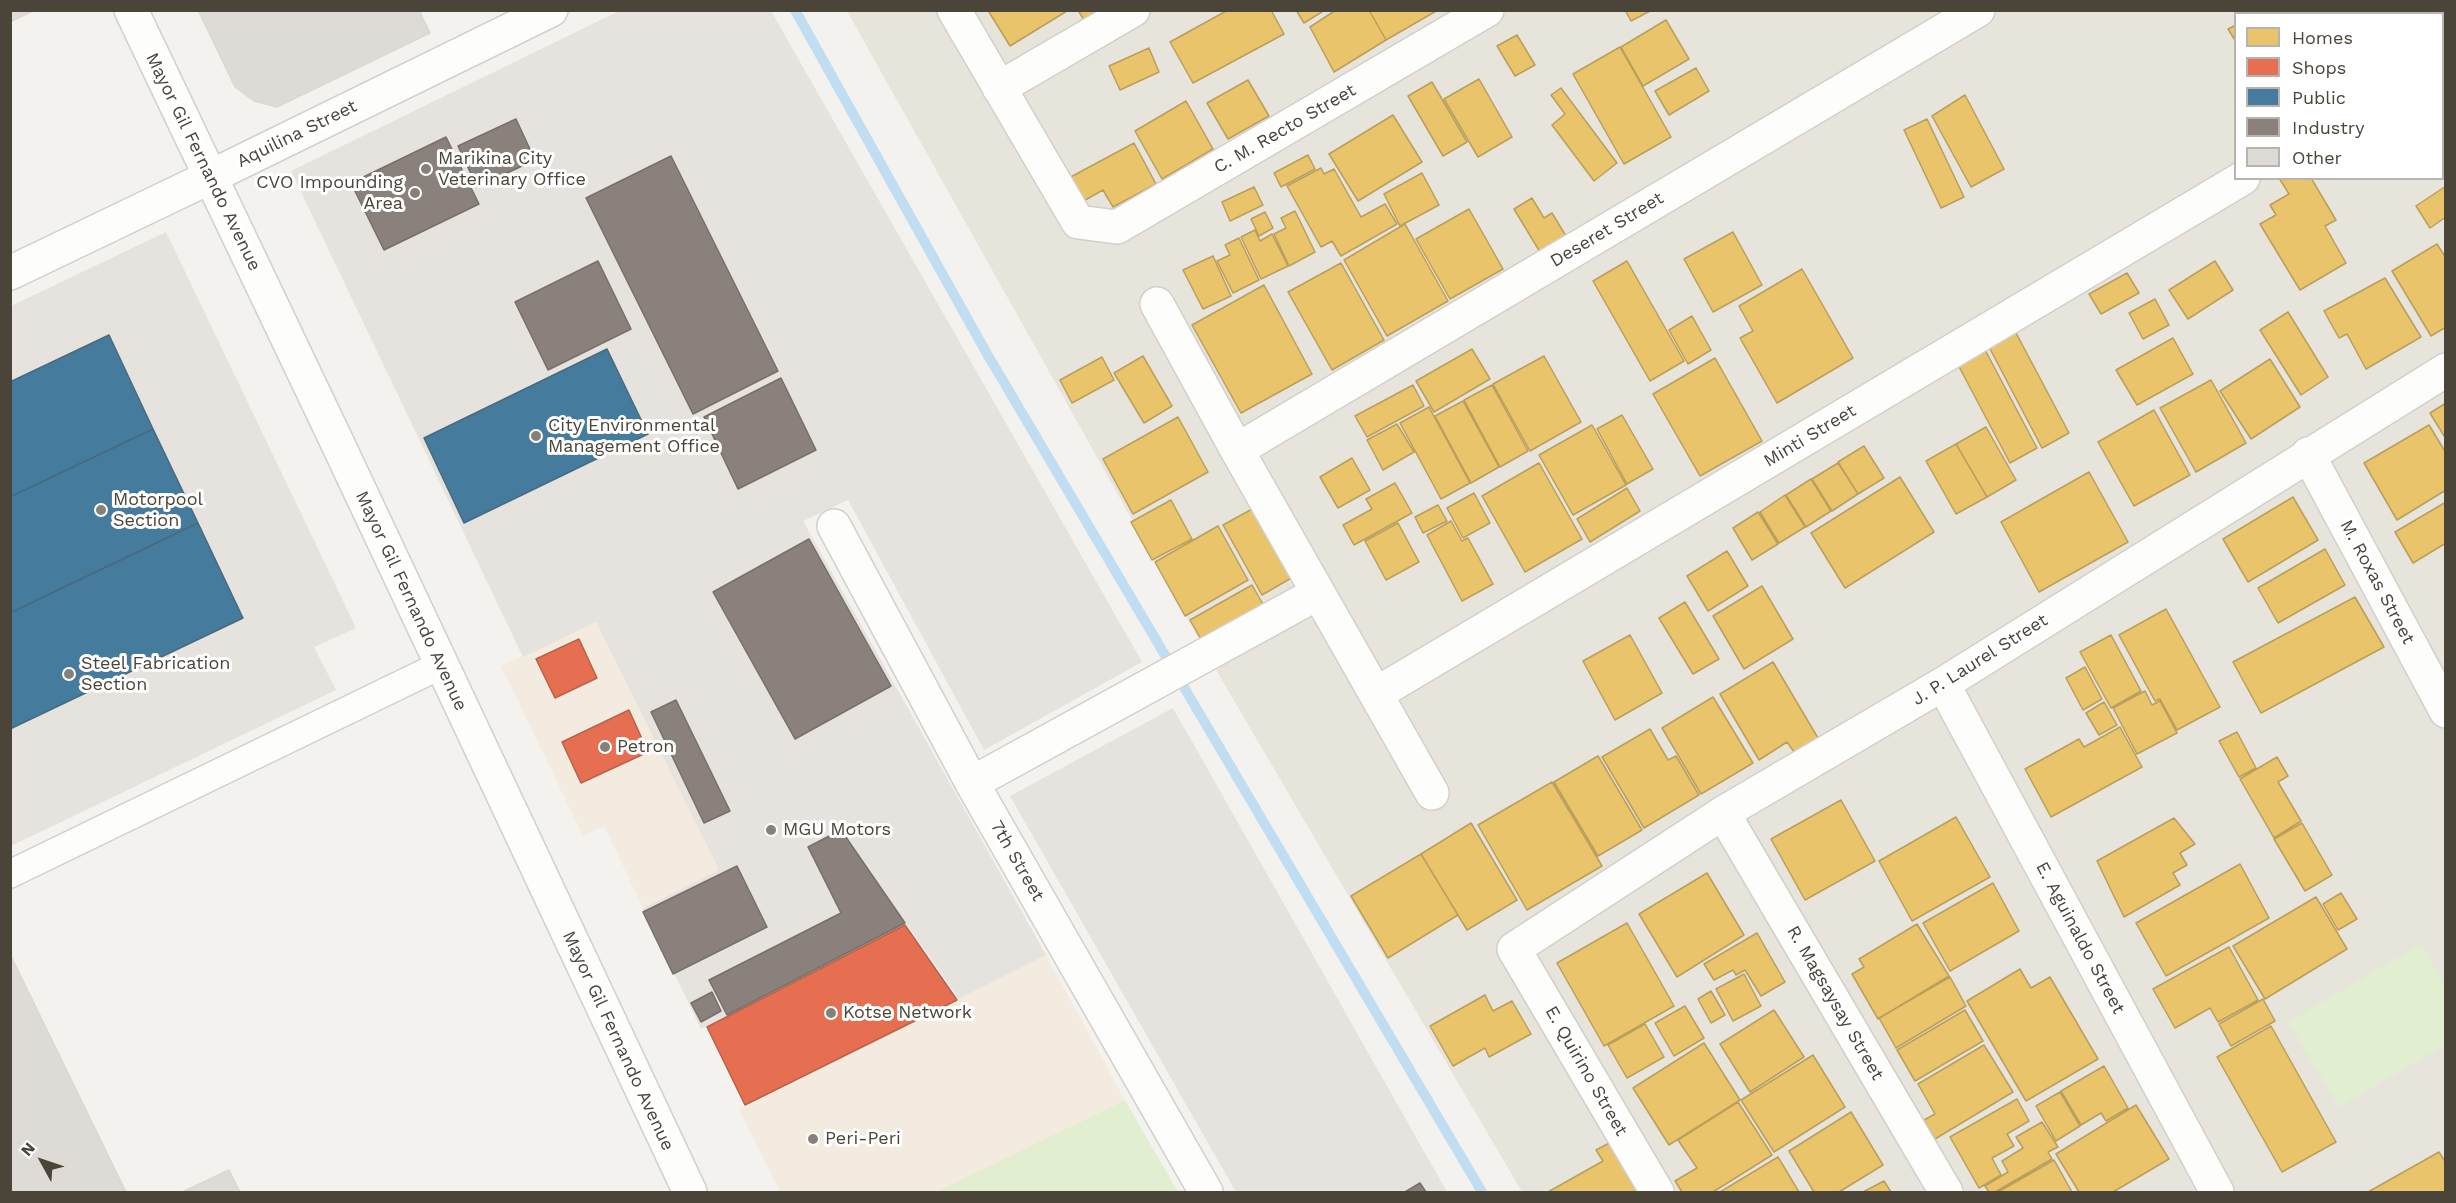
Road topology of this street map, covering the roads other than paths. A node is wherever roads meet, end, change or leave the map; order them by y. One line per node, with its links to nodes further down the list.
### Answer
1 (131, 10): 8 (street, Mayor Gil Fernando Avenue)
2 (550, 10): 8 (street, Aquilina Street)
3 (954, 10): 7 (street)
4 (1132, 10): 7 (street)
5 (1487, 10): 7 (street, C. M. Recto Street)
6 (1978, 10): 13 (street, Deseret Street)
7 (999, 88)
8 (210, 177): 10 (street, Aquilina Street); 17 (street, Mayor Gil Fernando Avenue)
9 (2240, 180): 19 (street, Minti Street)
10 (10, 273)
11 (1157, 304): 13 (street)
12 (2445, 370): 14 (street, J. P. Laurel Street)
13 (1237, 450): 16 (street)
14 (2308, 454): 18 (street, J. P. Laurel Street); 20 (street, M. Roxas Street)
15 (834, 526): 21 (street, 7th Street)
16 (1318, 593): 19 (street); 21 (street)
17 (441, 665): 24 (street); 26 (street, Mayor Gil Fernando Avenue)
18 (1943, 684): 23 (street, J. P. Laurel Street); 30 (street, E. Aguinaldo Street)
19 (1376, 694): 22 (street)
20 (2445, 711)
21 (972, 783): 27 (street, 7th Street)
22 (1432, 793)
23 (1723, 813): 25 (street, J. P. Laurel Street); 29 (street, R. Magsaysay Street)
24 (10, 874)
25 (1514, 949): 28 (street, E. Quirino Street)
26 (690, 1192)
27 (1206, 1192)
28 (1657, 1192)
29 (1946, 1192)
30 (2217, 1192)

